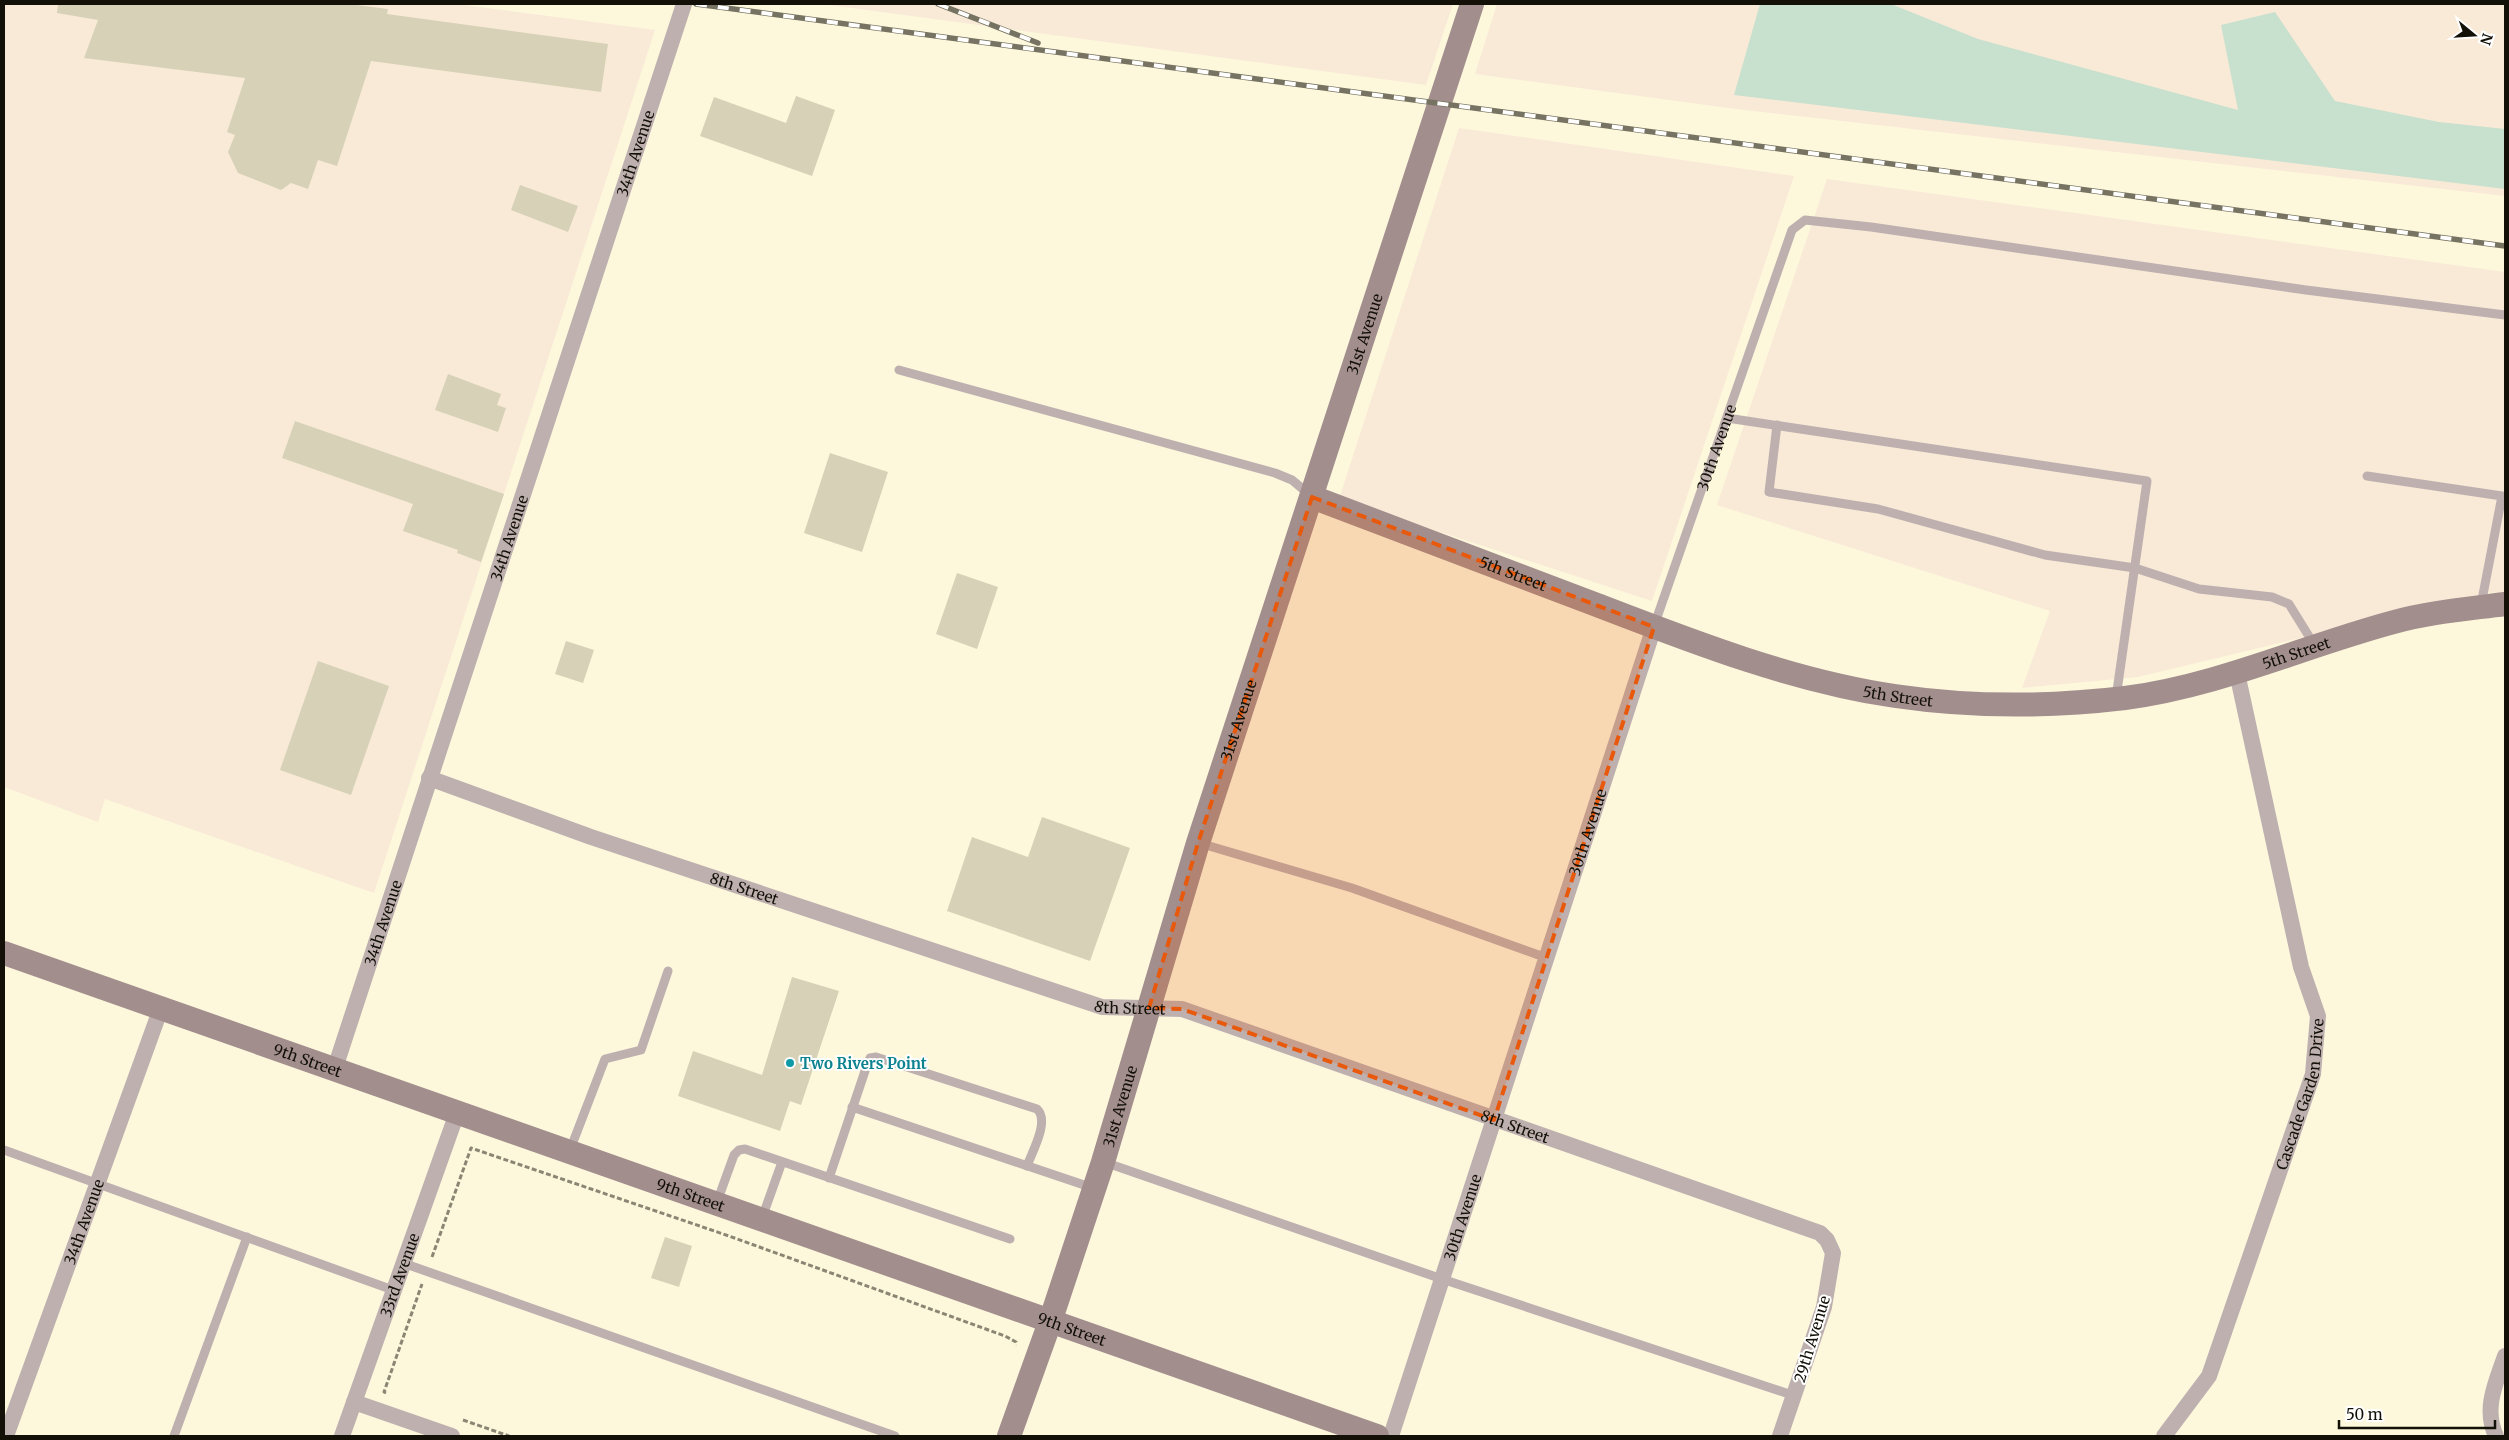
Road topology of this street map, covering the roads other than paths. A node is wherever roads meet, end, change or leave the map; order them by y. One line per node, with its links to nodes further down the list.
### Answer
1 (684, 4): 16 (street, 34th Avenue)
2 (1472, 4): 8 (street, 31st Avenue)
3 (2505, 315): 5 (lane, 30th Avenue)
4 (899, 370): 8 (lane)
5 (1727, 418): 6 (lane); 12 (lane, 30th Avenue)
6 (1777, 425): 9 (lane); 9 (lane)
7 (2368, 476): 11 (lane)
8 (1312, 497): 12 (street, 5th Street); 17 (street, 31st Avenue)
9 (2135, 568): 13 (lane); 15 (lane)
10 (2505, 604): 11 (street, 5th Street)
11 (2481, 607): 13 (street, 5th Street)
12 (1654, 627): 15 (street, 5th Street); 19 (street, 30th Avenue)
13 (2315, 646): 14 (street, 5th Street)
14 (2236, 672): 15 (street, 5th Street); 56 (street, Cascade Garden Drive)
15 (2116, 698)
16 (429, 778): 22 (street, 8th Street); 23 (street, 34th Avenue)
17 (1198, 843): 19 (lane); 22 (street, 31st Avenue)
18 (4, 953): 21 (street, 9th Street)
19 (1547, 958): 26 (street, 30th Avenue)
20 (668, 971): 28 (lane)
21 (160, 1008): 23 (street, 9th Street); 33 (street, 34th Avenue)
22 (1149, 1008): 26 (street, 8th Street); 30 (street, 31st Avenue)
23 (334, 1071): 25 (street, 9th Street)
24 (852, 1107): 31 (lane); 31 (lane); 32 (lane)
25 (457, 1113): 28 (street, 9th Street); 40 (street, 33rd Avenue)
26 (1494, 1120): 39 (street, 8th Street); 41 (street, 30th Avenue)
27 (4, 1150): 33 (lane)
28 (569, 1153): 35 (street, 9th Street)
29 (782, 1162): 32 (lane); 35 (lane); 36 (lane)
30 (1103, 1162): 34 (street, 31st Avenue); 41 (lane)
31 (1027, 1166): 34 (lane)
32 (829, 1178): 38 (lane)
33 (97, 1183): 37 (lane); 47 (street, 34th Avenue)
34 (1093, 1188): 43 (street, 31st Avenue)
35 (716, 1205): 36 (street, 9th Street)
36 (762, 1221): 43 (street, 9th Street)
37 (246, 1236): 42 (lane); 48 (lane)
38 (1010, 1239)
39 (1827, 1240): 45 (street, 29th Avenue)
40 (403, 1263): 42 (street, 33rd Avenue); 51 (lane)
41 (1442, 1279): 45 (lane); 54 (street, 30th Avenue)
42 (393, 1290): 46 (street, 33rd Avenue)
43 (1050, 1322): 52 (street, 31st Avenue); 53 (street, 9th Street)
44 (2504, 1362): 57 (street)
45 (1795, 1396): 55 (street, 29th Avenue)
46 (354, 1402): 49 (street, 33rd Avenue); 50 (street)
47 (6, 1436)
48 (174, 1436)
49 (342, 1436)
50 (452, 1436)
51 (894, 1436)
52 (1009, 1436)
53 (1377, 1436)
54 (1391, 1436)
55 (1780, 1436)
56 (2164, 1436)
57 (2496, 1436)

